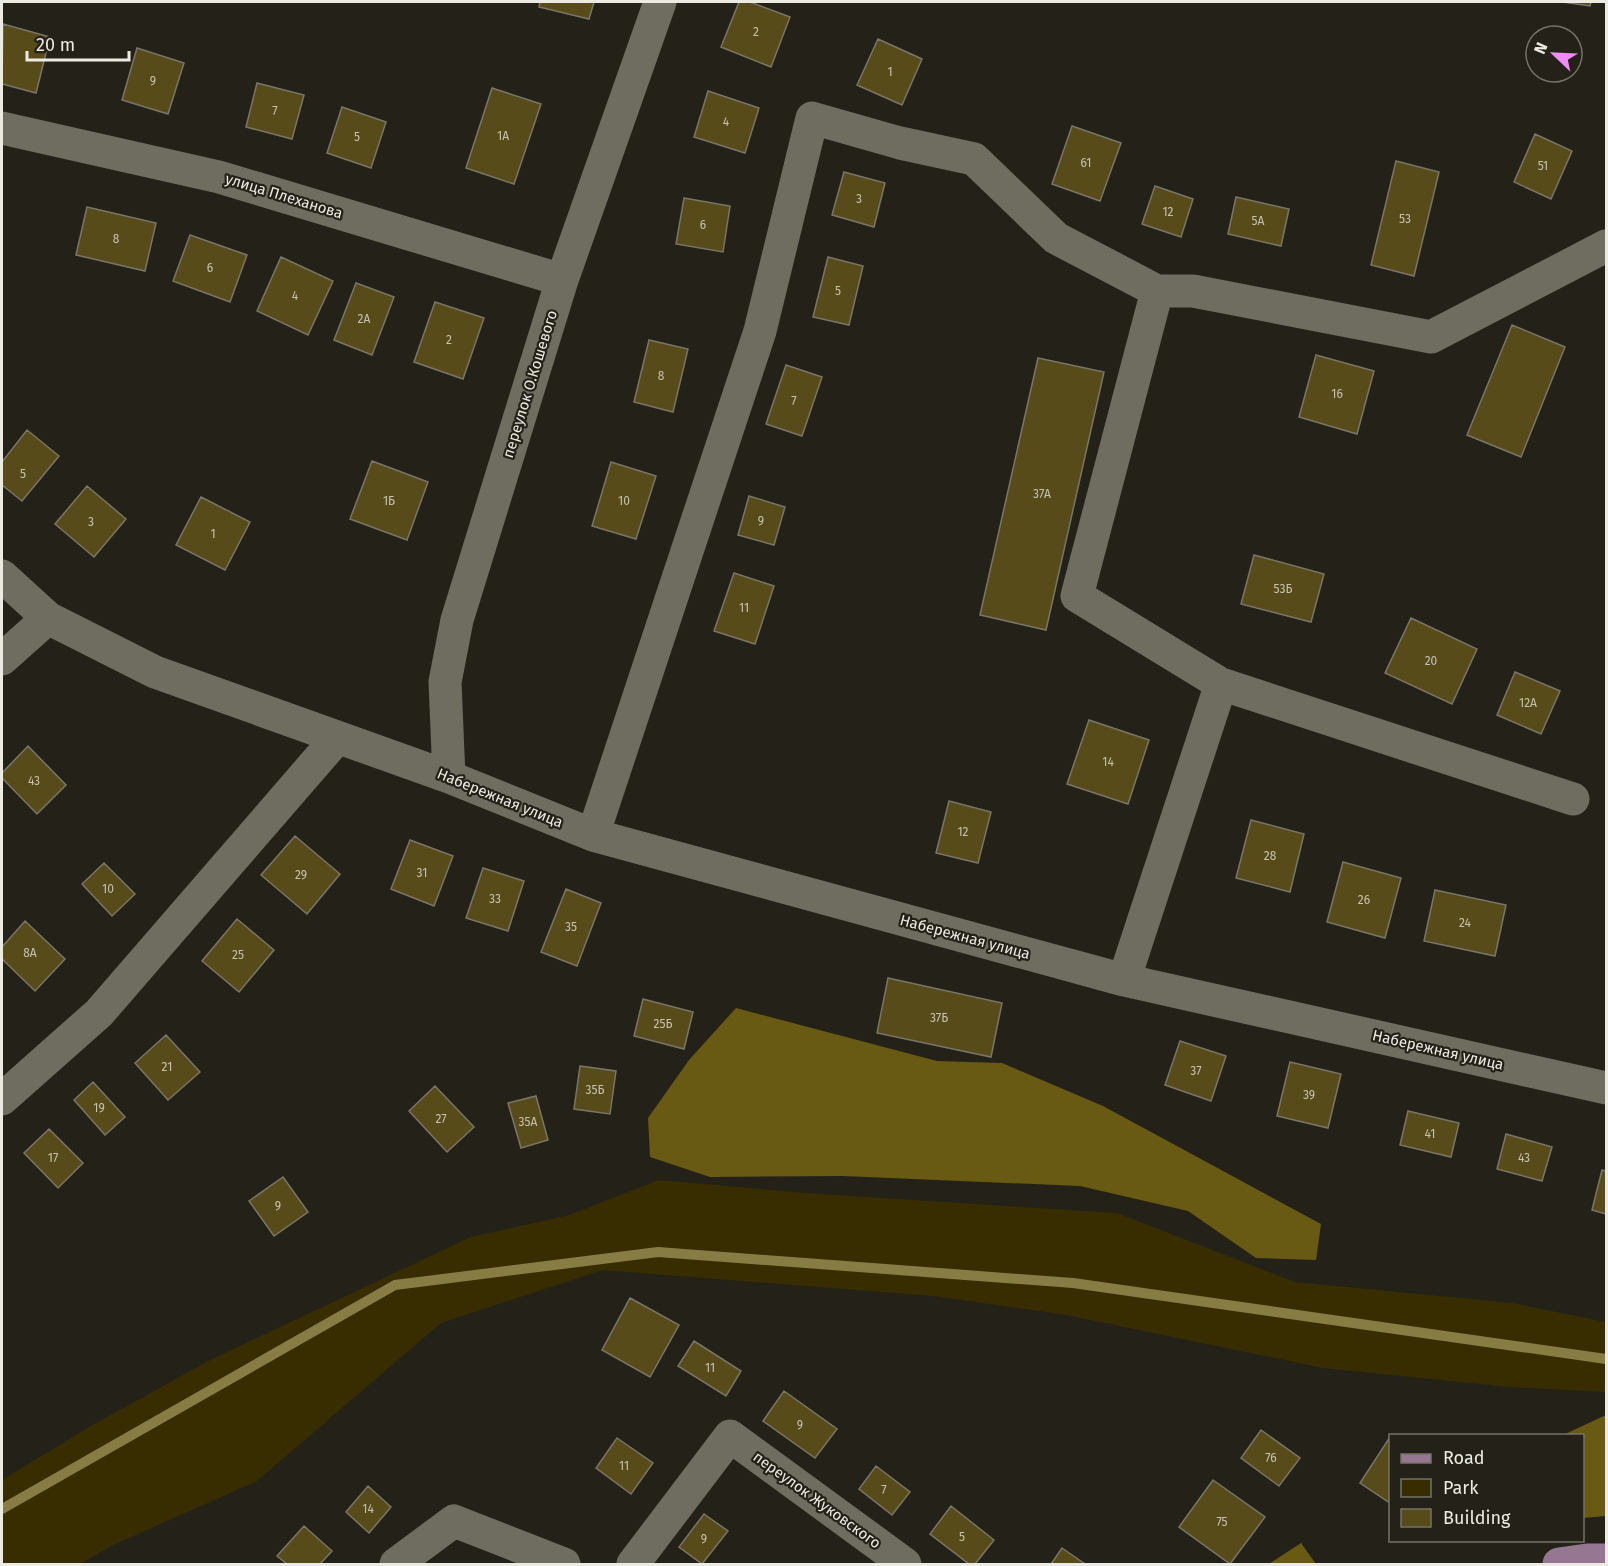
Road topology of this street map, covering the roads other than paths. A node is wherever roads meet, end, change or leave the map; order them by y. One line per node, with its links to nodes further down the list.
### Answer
1 (660, 2): 4 (street, переулок О.Кошевого)
2 (2, 128): 4 (street, улица Плеханова)
3 (1606, 246): 5 (street)
4 (562, 280): 11 (street, переулок О.Кошевого)
5 (1157, 291): 9 (street); 13 (street)
6 (2, 576): 7 (street, Набережная улица)
7 (48, 618): 8 (street); 10 (street, Набережная улица)
8 (2, 659)
9 (1221, 684): 12 (street); 14 (street)
10 (337, 738): 11 (street, Набережная улица); 16 (street)
11 (449, 777): 13 (street, Набережная улица)
12 (1573, 799)
13 (593, 835): 14 (street, Набережная улица)
14 (1124, 980): 15 (street, Набережная улица)
15 (1606, 1088)
16 (2, 1099)
17 (396, 1564): 18 (street)
18 (564, 1564)
19 (633, 1564): 20 (street, переулок Жуковского)
20 (904, 1564)

